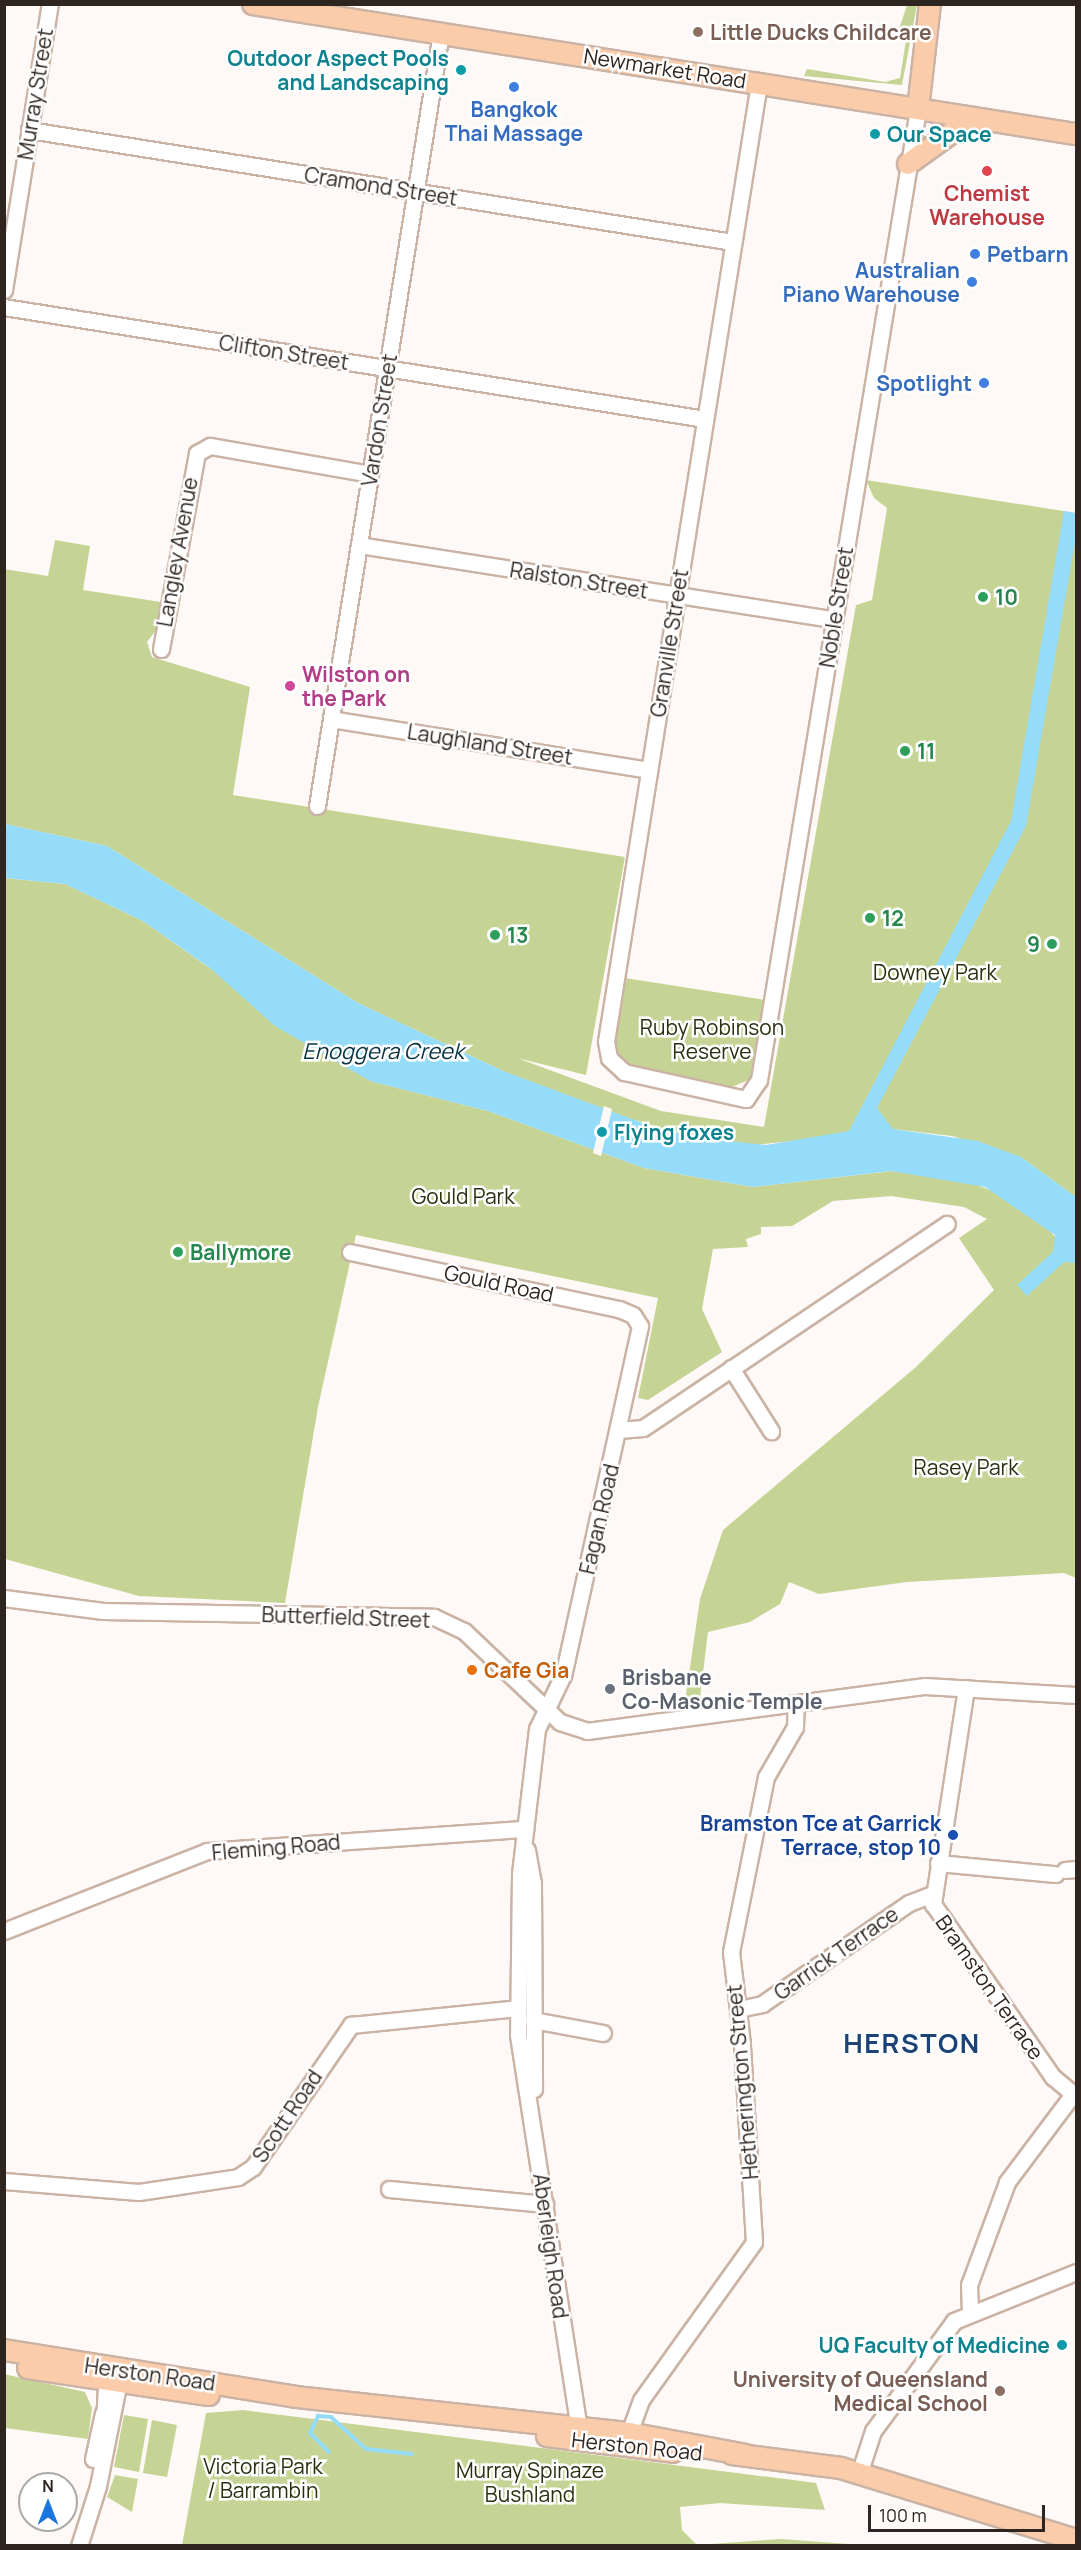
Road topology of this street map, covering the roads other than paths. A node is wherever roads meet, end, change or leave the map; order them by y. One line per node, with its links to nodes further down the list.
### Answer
1 (50, 4): 8 (street, Murray Street)
2 (253, 4): 4 (main road, Newmarket Road)
3 (930, 4): 6 (main road)
4 (441, 33): 5 (main road, Newmarket Road); 11 (street, Vardon Street)
5 (759, 83): 6 (main road, Newmarket Road); 12 (street, Granville Street)
6 (918, 109): 7 (main road, Newmarket Road); 10 (street, Noble Street)
7 (972, 118): 9 (main road, Newmarket Road); 10 (main road)
8 (30, 130): 11 (street, Cramond Street); 13 (street, Murray Street)
9 (1077, 134)
10 (908, 164): 20 (street, Noble Street)
11 (416, 192): 12 (street, Cramond Street); 15 (street, Vardon Street)
12 (733, 242): 16 (street, Granville Street)
13 (4, 290)
14 (4, 307): 15 (street, Clifton Street)
15 (387, 368): 16 (street, Clifton Street); 17 (street, Vardon Street)
16 (705, 419): 19 (street, Granville Street)
17 (370, 474): 18 (street, Vardon Street); 21 (street, Langley Avenue)
18 (359, 545): 19 (street, Ralston Street); 22 (street, Vardon Street)
19 (677, 595): 20 (street, Ralston Street); 23 (street, Granville Street)
20 (834, 620): 25 (street, Noble Street)
21 (161, 649)
22 (331, 719): 23 (street, Laughland Street); 24 (street, Vardon Street)
23 (649, 770): 25 (street, Granville Street)
24 (317, 806)
25 (746, 1100)
26 (947, 1224): 29 (street)
27 (350, 1252): 28 (street, Gould Road)
28 (640, 1326): 30 (street, Fagan Road)
29 (731, 1368): 30 (street); 31 (street)
30 (619, 1430): 36 (street, Fagan Road)
31 (771, 1431)
32 (4, 1598): 36 (street, Butterfield Street)
33 (966, 1688): 34 (street, Butterfield Street); 35 (street, Butterfield Street); 38 (street, Bramston Terrace)
34 (1077, 1695)
35 (796, 1703): 36 (street, Butterfield Street); 43 (street, Hetherington Street)
36 (546, 1707): 37 (street, Aberleigh Road)
37 (525, 1832): 41 (street, Fleming Road); 42 (street, Aberleigh Road); 44 (street, Aberleigh Road)
38 (938, 1863): 39 (street); 40 (street, Bramston Terrace)
39 (1065, 1871)
40 (932, 1894): 43 (street, Garrick Terrace); 46 (street, Bramston Terrace)
41 (4, 1931)
42 (517, 2008): 47 (street, Aberleigh Road); 48 (street, Scott Road)
43 (739, 2009): 58 (street, Hetherington Street)
44 (533, 2020): 45 (street); 47 (street, Aberleigh Road)
45 (603, 2033)
46 (1075, 2095): 52 (street)
47 (531, 2103): 50 (street, Aberleigh Road)
48 (4, 2181)
49 (389, 2189): 50 (street)
50 (545, 2204): 57 (street, Aberleigh Road)
51 (1077, 2272): 52 (street)
52 (970, 2313): 61 (street)
53 (4, 2350): 55 (main road, Herston Road)
54 (4, 2362): 55 (main road, Herston Road)
55 (113, 2376): 56 (street); 57 (main road, Herston Road); 59 (street)
56 (103, 2413): 59 (street); 63 (street)
57 (573, 2431): 58 (main road, Herston Road); 60 (main road, Herston Road)
58 (629, 2433): 60 (main road, Herston Road)
59 (105, 2449): 63 (street)
60 (745, 2455): 61 (main road, Herston Road)
61 (859, 2474): 62 (main road, Herston Road)
62 (1077, 2540)
63 (80, 2541)

